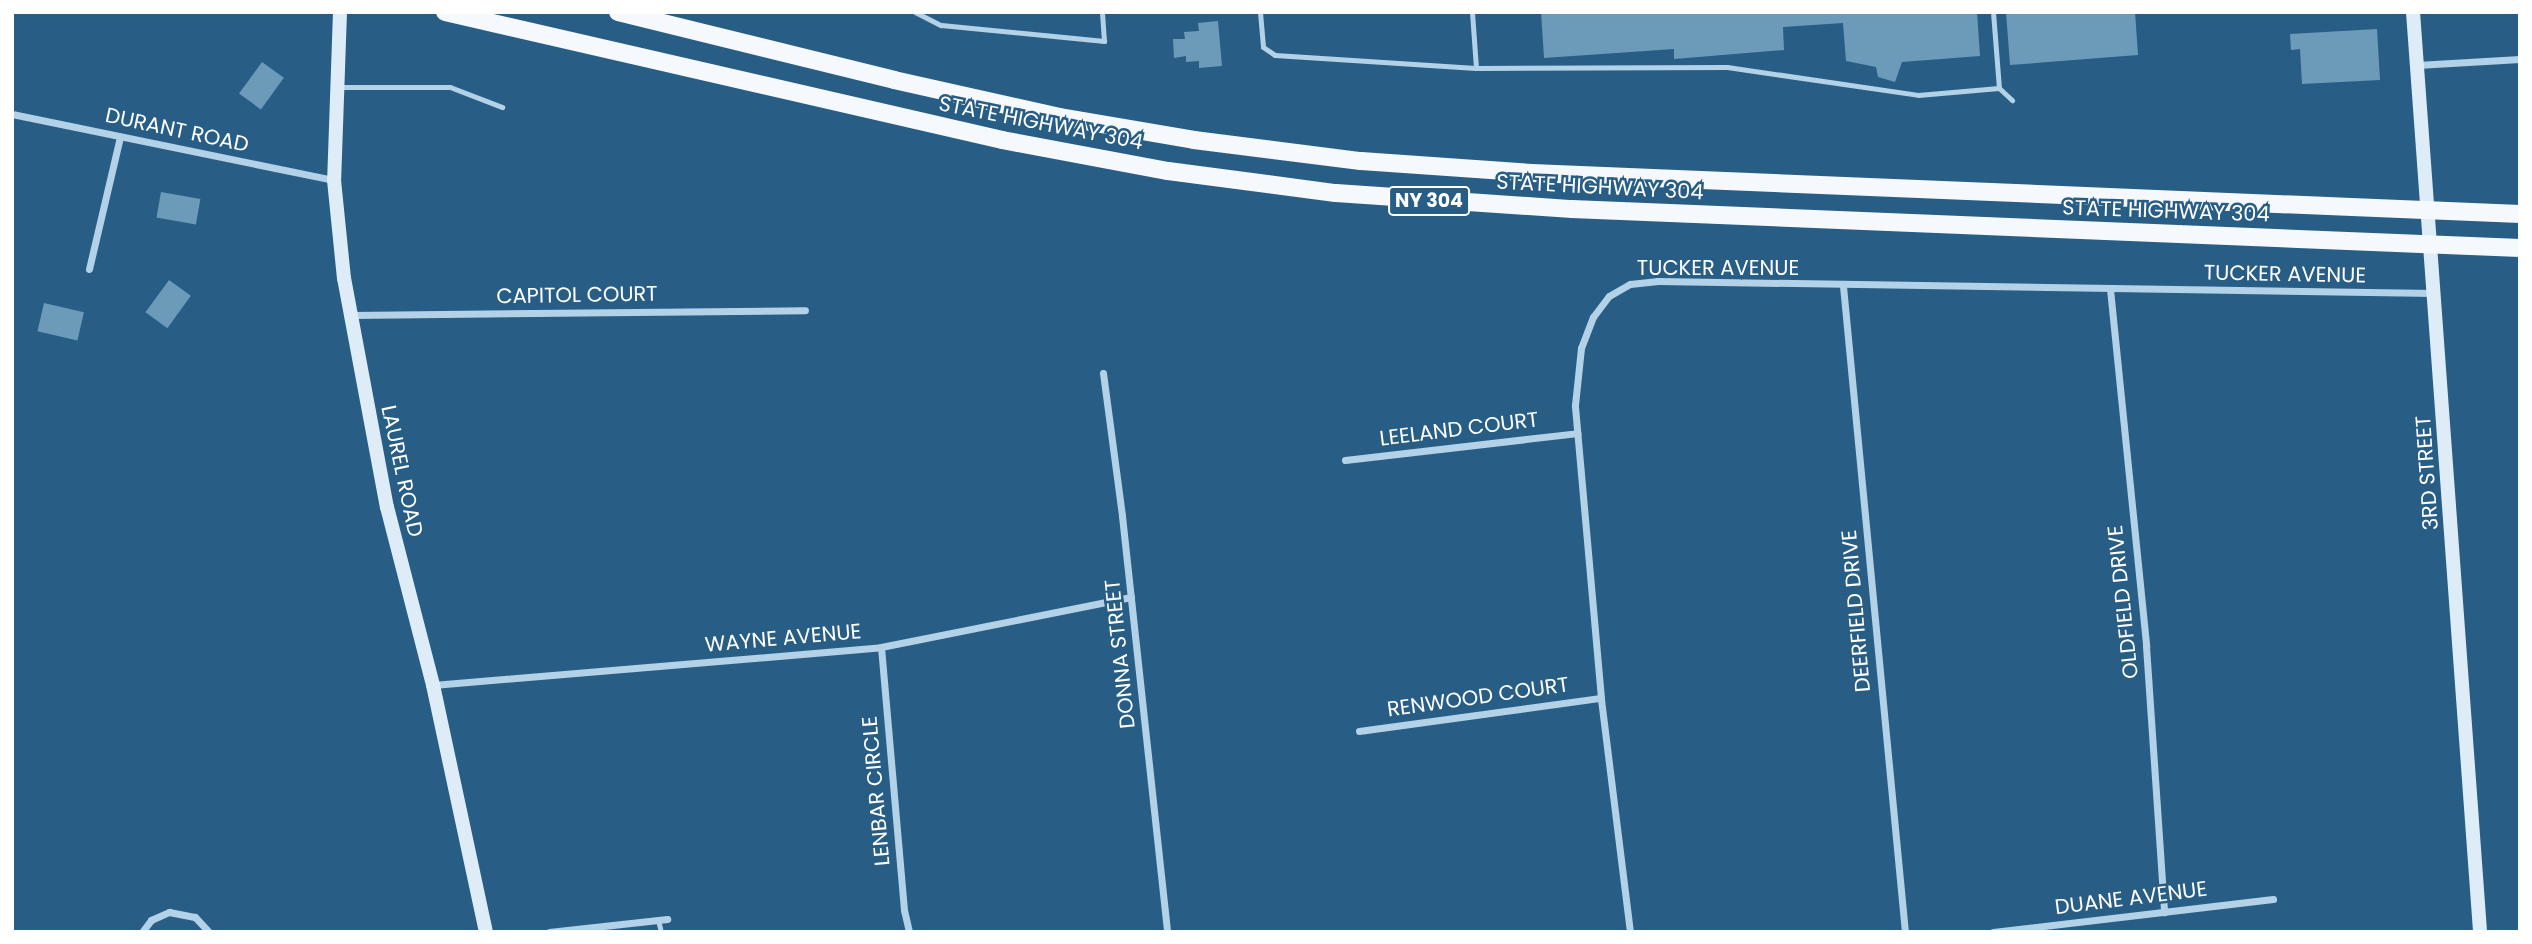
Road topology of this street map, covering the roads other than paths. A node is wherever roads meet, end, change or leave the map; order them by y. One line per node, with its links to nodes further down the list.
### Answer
1 (340, 12): 13 (street, LAUREL ROAD)
2 (445, 12): 22 (main road, STATE HIGHWAY 304 / NY 304)
3 (618, 12): 20 (main road, STATE HIGHWAY 304 / NY 304)
4 (915, 12): 5 (lane)
5 (1102, 12)
6 (1260, 12): 12 (lane)
7 (1472, 12): 12 (lane)
8 (1993, 12): 14 (lane)
9 (2413, 12): 11 (street, 3RD STREET)
10 (2520, 59): 11 (street)
11 (2417, 65): 20 (street, 3RD STREET)
12 (1476, 68): 14 (lane)
13 (338, 87): 16 (lane); 19 (street, LAUREL ROAD)
14 (1999, 88): 15 (lane)
15 (2012, 100)
16 (502, 107)
17 (12, 114): 18 (street, DURANT ROAD)
18 (120, 137): 19 (street, DURANT ROAD); 24 (street)
19 (334, 180): 29 (street, LAUREL ROAD)
20 (2428, 210): 21 (main road, STATE HIGHWAY 304 / NY 304); 22 (street, 3RD STREET)
21 (2520, 214)
22 (2431, 244): 23 (main road, STATE HIGHWAY 304 / NY 304); 27 (street, 3RD STREET)
23 (2520, 248)
24 (89, 269)
25 (1843, 286): 26 (street, TUCKER AVENUE); 31 (street, TUCKER AVENUE); 50 (street, DEERFIELD DRIVE)
26 (2110, 289): 27 (street, TUCKER AVENUE); 39 (street, OLDFIELD DRIVE)
27 (2435, 293): 52 (street, 3RD STREET)
28 (805, 310): 29 (street, CAPITOL COURT)
29 (350, 315): 35 (street, LAUREL ROAD)
30 (1103, 373): 33 (street, DONNA STREET)
31 (1577, 433): 32 (street, LEELAND COURT); 36 (street, TUCKER AVENUE)
32 (1346, 460)
33 (1131, 597): 34 (street, WAYNE AVENUE); 48 (street, DONNA STREET)
34 (881, 647): 35 (street, WAYNE AVENUE); 47 (street, LENBAR CIRCLE)
35 (433, 685): 44 (street, LAUREL ROAD)
36 (1601, 698): 37 (street, RENWOOD COURT); 49 (street, TUCKER AVENUE)
37 (1359, 731)
38 (2273, 899): 39 (street, DUANE AVENUE)
39 (2164, 912): 51 (street, DUANE AVENUE)
40 (658, 919): 41 (street); 45 (street); 46 (lane)
41 (667, 919)
42 (142, 932): 43 (street)
43 (209, 932)
44 (486, 932)
45 (550, 932)
46 (662, 932)
47 (909, 932)
48 (1167, 932)
49 (1630, 932)
50 (1905, 932)
51 (1993, 932)
52 (2480, 932)

